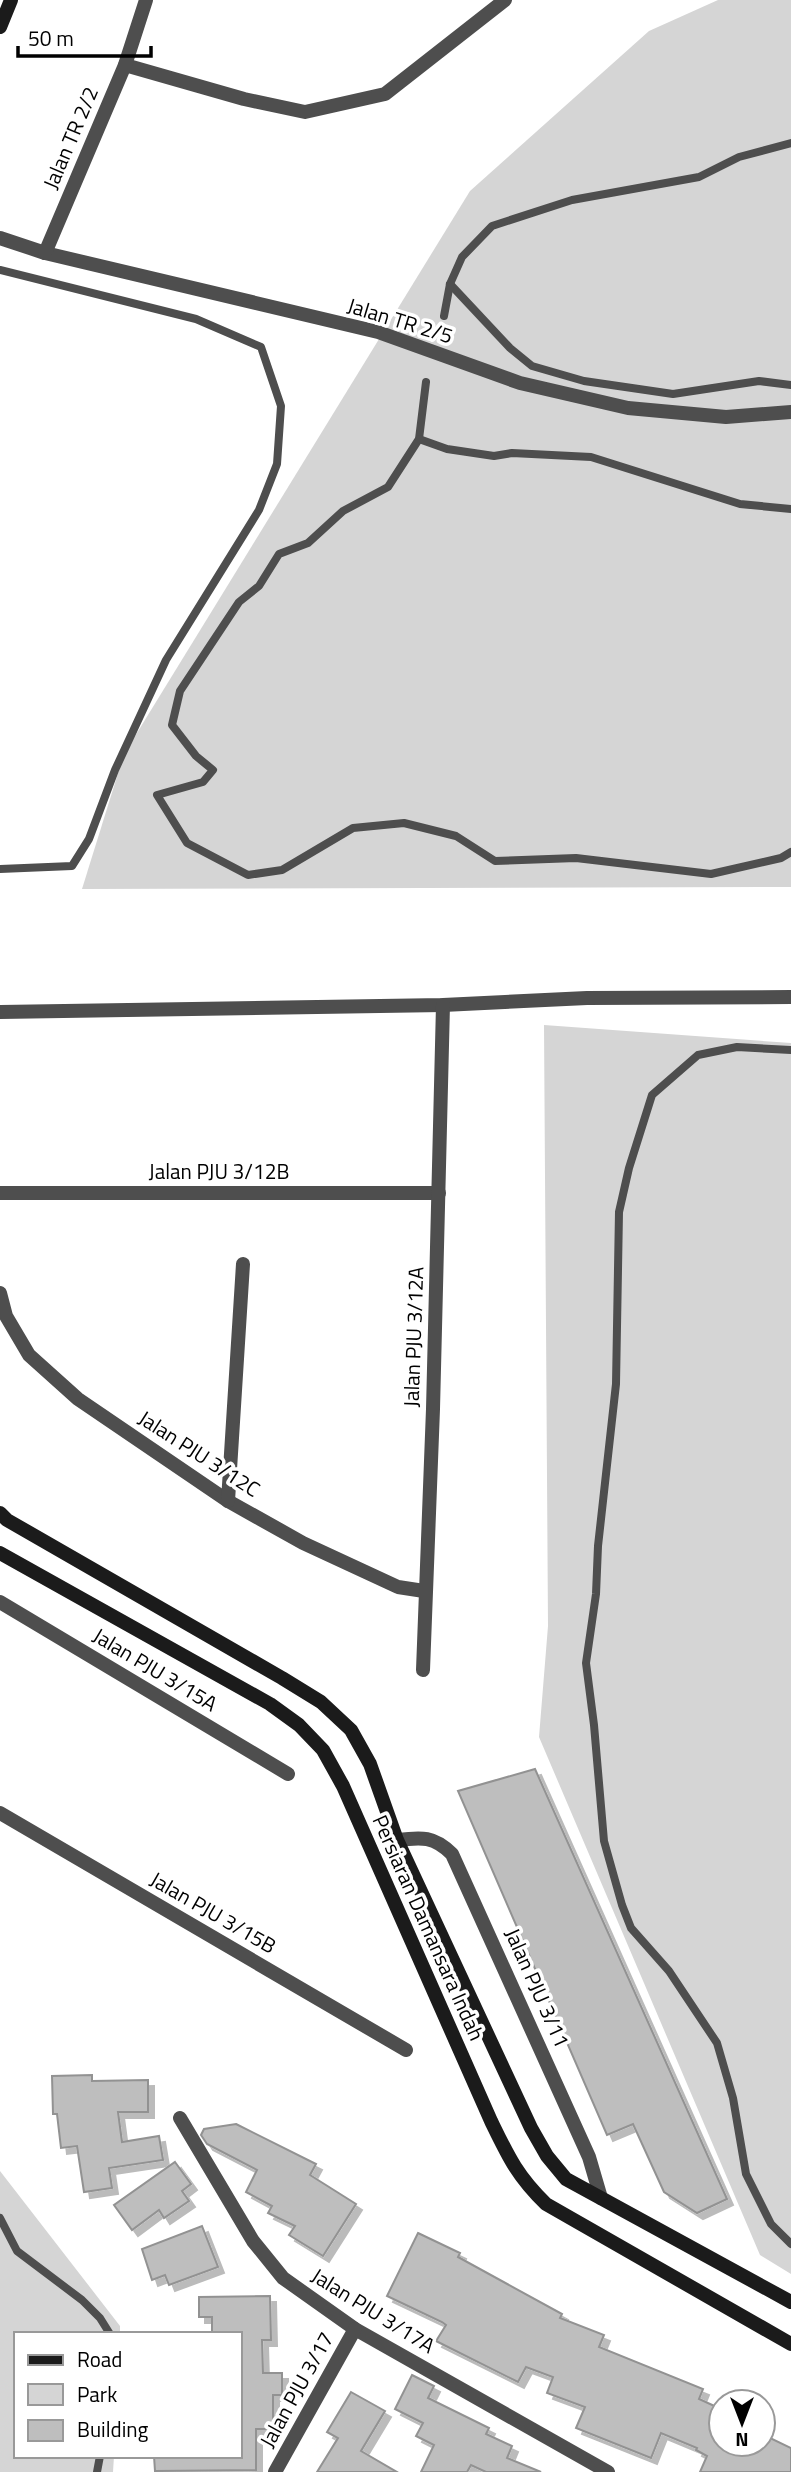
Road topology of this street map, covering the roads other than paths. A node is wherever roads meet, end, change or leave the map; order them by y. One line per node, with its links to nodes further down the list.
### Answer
1 (11, 0): 4 (main road)
2 (146, 0): 5 (street, Jalan TR 2/2)
3 (505, 0): 5 (street)
4 (0, 27)
5 (125, 65): 8 (street, Jalan TR 2/2)
6 (791, 143): 10 (lane)
7 (0, 238): 8 (street, Jalan TR 2/5)
8 (45, 253): 14 (street, Jalan TR 2/5)
9 (0, 270): 18 (lane)
10 (450, 284): 11 (lane); 13 (lane)
11 (444, 316)
12 (426, 382): 15 (lane)
13 (791, 385)
14 (791, 412)
15 (418, 439): 16 (lane); 17 (lane)
16 (791, 509)
17 (791, 852)
18 (0, 869)
19 (791, 997): 20 (street)
20 (443, 1005): 21 (street); 24 (street, Jalan PJU 3/12A)
21 (0, 1013)
22 (791, 1050): 40 (lane)
23 (0, 1193): 24 (street, Jalan PJU 3/12B)
24 (439, 1193): 30 (street, Jalan PJU 3/12A)
25 (243, 1264): 27 (street)
26 (0, 1293): 27 (street, Jalan PJU 3/12C)
27 (228, 1501): 30 (street, Jalan PJU 3/12C)
28 (0, 1514): 35 (main road, Persiaran Damansara Indah)
29 (0, 1553): 44 (main road, Persiaran Damansara Indah)
30 (424, 1591): 32 (street, Jalan PJU 3/12A)
31 (0, 1602): 33 (street, Jalan PJU 3/15A)
32 (423, 1670)
33 (288, 1774)
34 (0, 1813): 36 (street, Jalan PJU 3/15B)
35 (397, 1840): 38 (main road, Persiaran Damansara Indah); 38 (street, Jalan PJU 3/11)
36 (406, 2050)
37 (180, 2119): 42 (street, Jalan PJU 3/17A)
38 (601, 2198): 41 (main road, Persiaran Damansara Indah)
39 (0, 2218): 43 (lane)
40 (791, 2244)
41 (791, 2304)
42 (355, 2329): 45 (street, Jalan PJU 3/17); 46 (street, Jalan PJU 3/17A)
43 (109, 2332)
44 (791, 2344)
45 (275, 2472)
46 (608, 2472)

